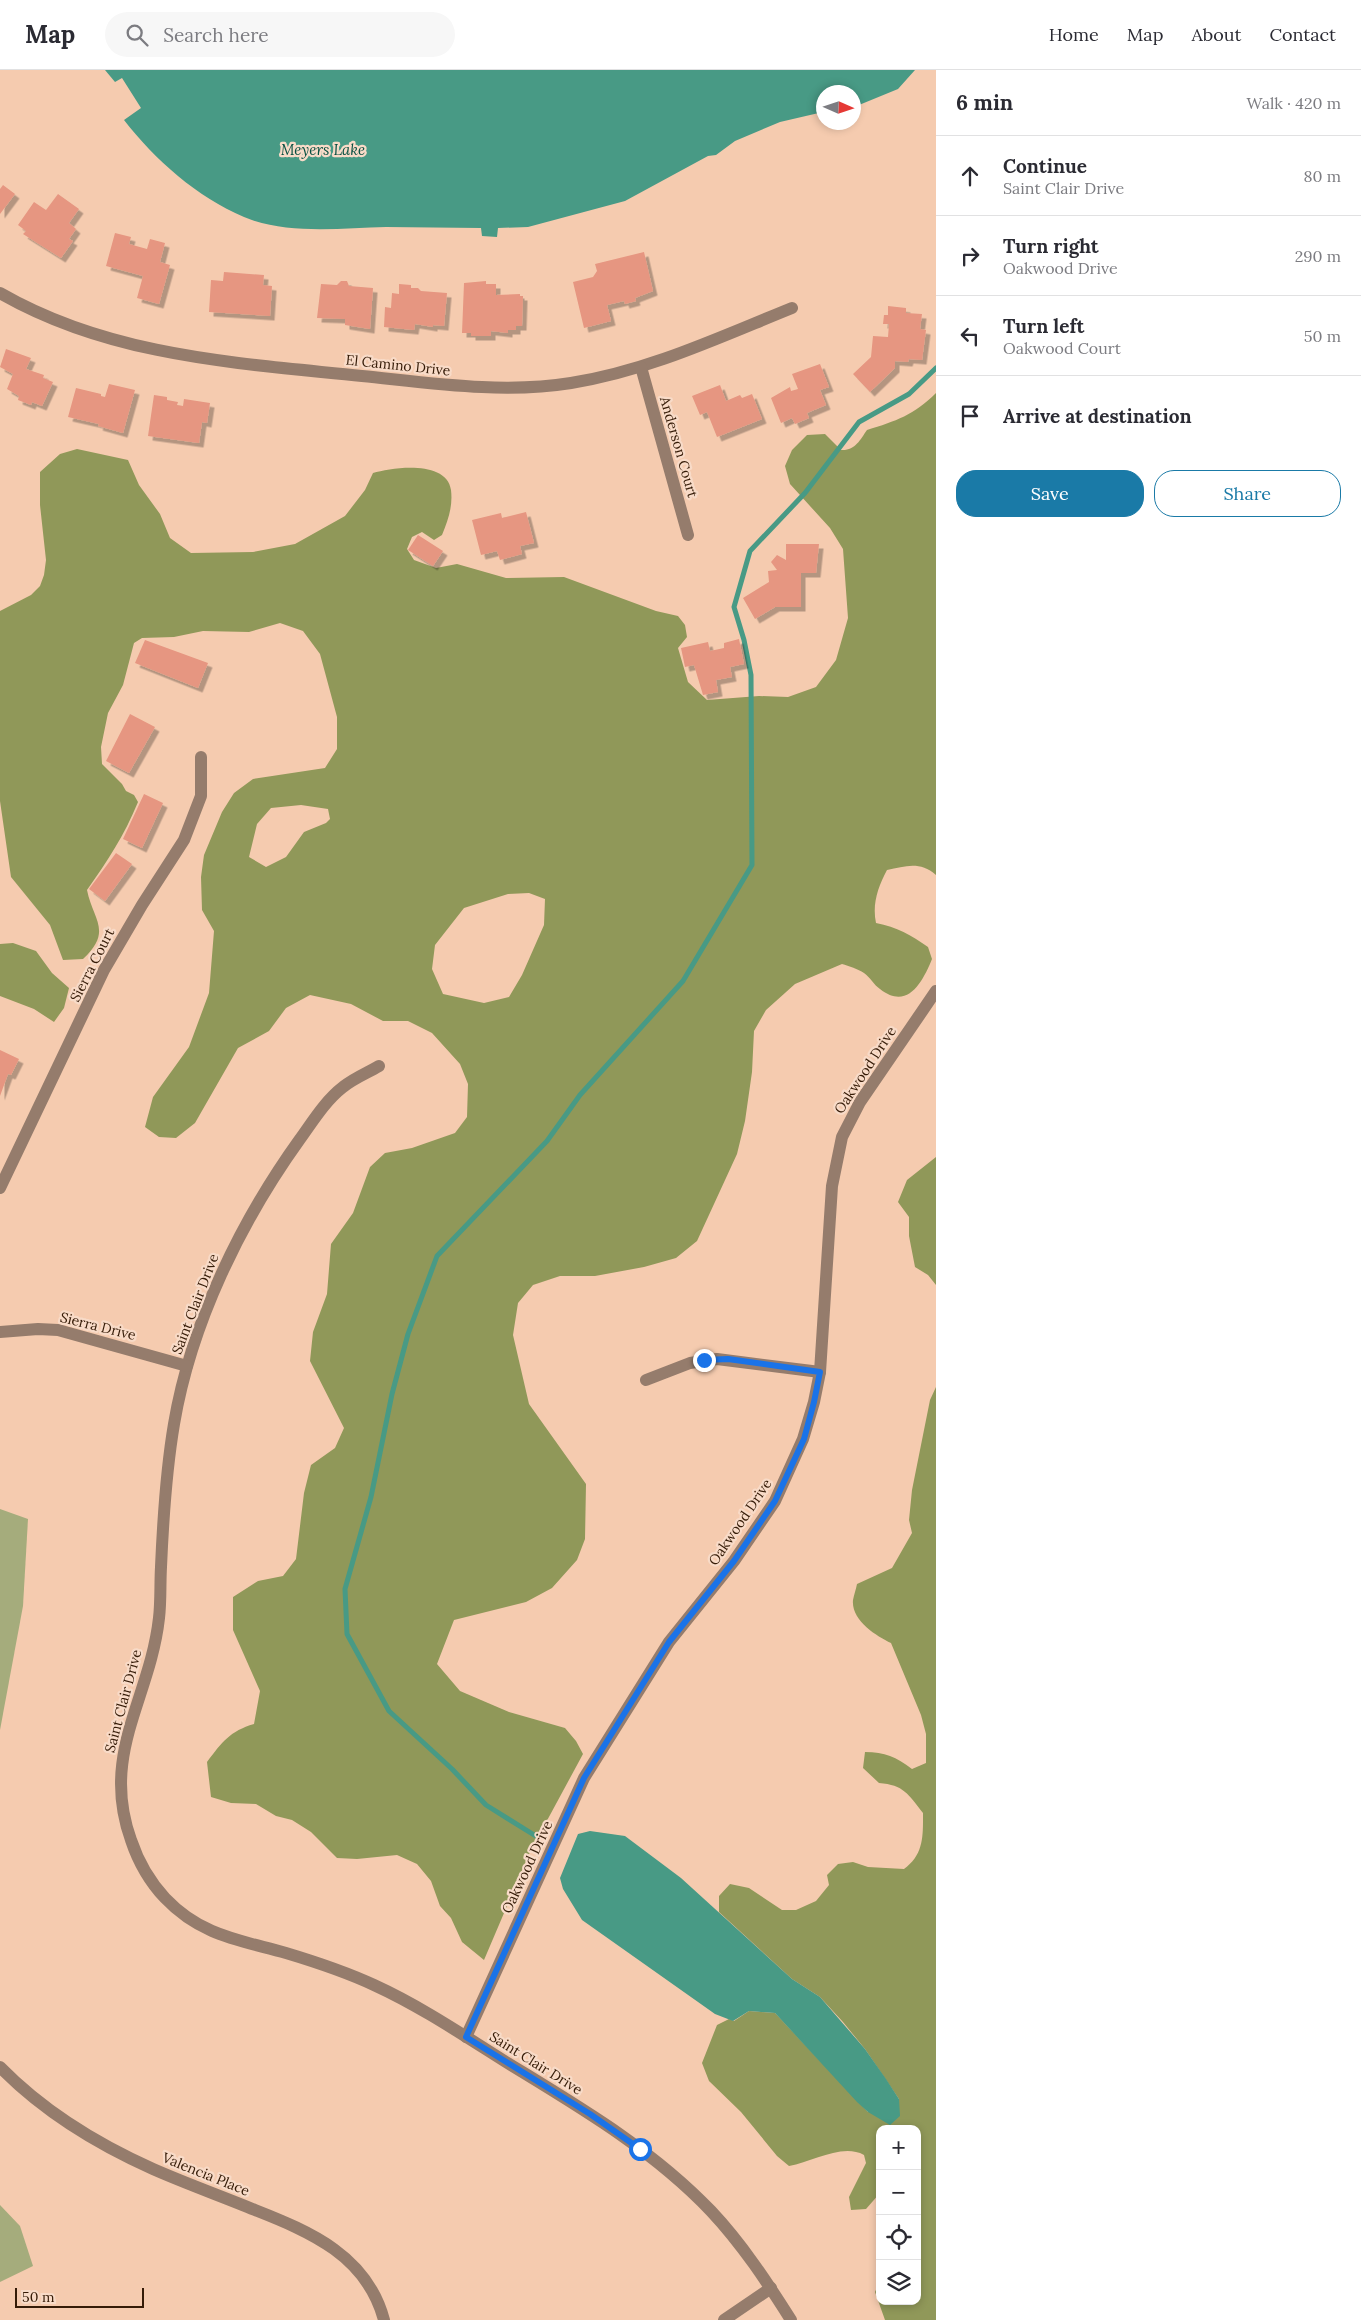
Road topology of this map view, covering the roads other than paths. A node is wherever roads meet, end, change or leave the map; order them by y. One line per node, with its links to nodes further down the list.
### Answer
1 (0, 293): 3 (street, El Camino Drive)
2 (792, 308): 3 (street, El Camino Drive)
3 (641, 367): 4 (street, Anderson Court)
4 (688, 535)
5 (201, 757): 8 (street, Sierra Court)
6 (936, 991): 11 (street, Oakwood Drive)
7 (379, 1066): 10 (street, Saint Clair Drive)
8 (0, 1188)
9 (0, 1332): 10 (street, Sierra Drive)
10 (187, 1366): 13 (street, Saint Clair Drive)
11 (820, 1372): 12 (street); 13 (street, Oakwood Drive)
12 (646, 1380)
13 (466, 2037): 15 (street, Saint Clair Drive)
14 (0, 2067): 16 (street, Valencia Place)
15 (771, 2288): 17 (street); 18 (street, Saint Clair Drive)
16 (384, 2320)
17 (724, 2320)
18 (791, 2320)

